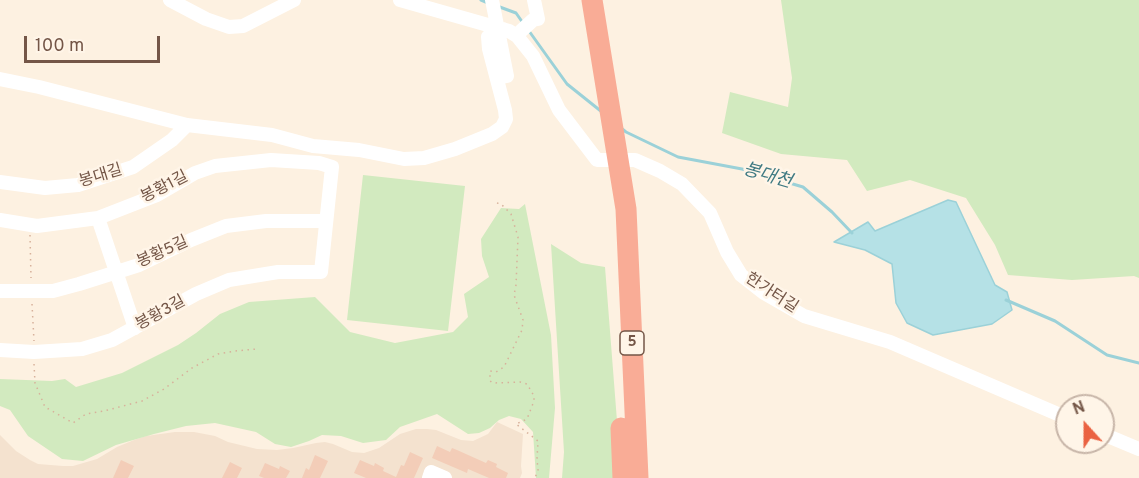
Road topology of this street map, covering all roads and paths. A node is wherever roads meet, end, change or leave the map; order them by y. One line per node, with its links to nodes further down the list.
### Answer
1 (170, 0): 2 (street)
2 (294, 0)
3 (400, 0): 8 (street)
4 (492, 0): 8 (street)
5 (534, 0): 8 (street)
6 (581, 0): 15 (highway, 5)
7 (592, 0): 15 (highway, 5)
8 (510, 33): 11 (street); 29 (street, 한가터길)
9 (0, 79): 10 (street)
10 (187, 124): 11 (street); 13 (street, 봉대길)
11 (272, 135): 12 (street)
12 (271, 160): 16 (street, 봉황1길); 18 (street, 봉황1길)
13 (0, 182)
14 (497, 203): 34 (path)
15 (620, 209): 35 (highway, 5); 36 (highway, 5)
16 (98, 218): 17 (street, 봉황1길); 20 (street)
17 (0, 220)
18 (326, 221): 20 (street, 봉황5길); 24 (street, 봉황3길)
19 (30, 231): 21 (path)
20 (115, 272): 22 (street, 봉황5길); 24 (street)
21 (32, 280)
22 (0, 291)
23 (32, 297): 25 (path)
24 (135, 328): 27 (street, 봉황3길)
25 (35, 346)
26 (257, 349): 28 (path)
27 (0, 350)
28 (34, 357)
29 (1055, 413)
30 (1115, 439): 31 (street)
31 (1139, 449)
32 (429, 478): 33 (street)
33 (445, 478)
34 (535, 478)
35 (623, 478)
36 (638, 478)

